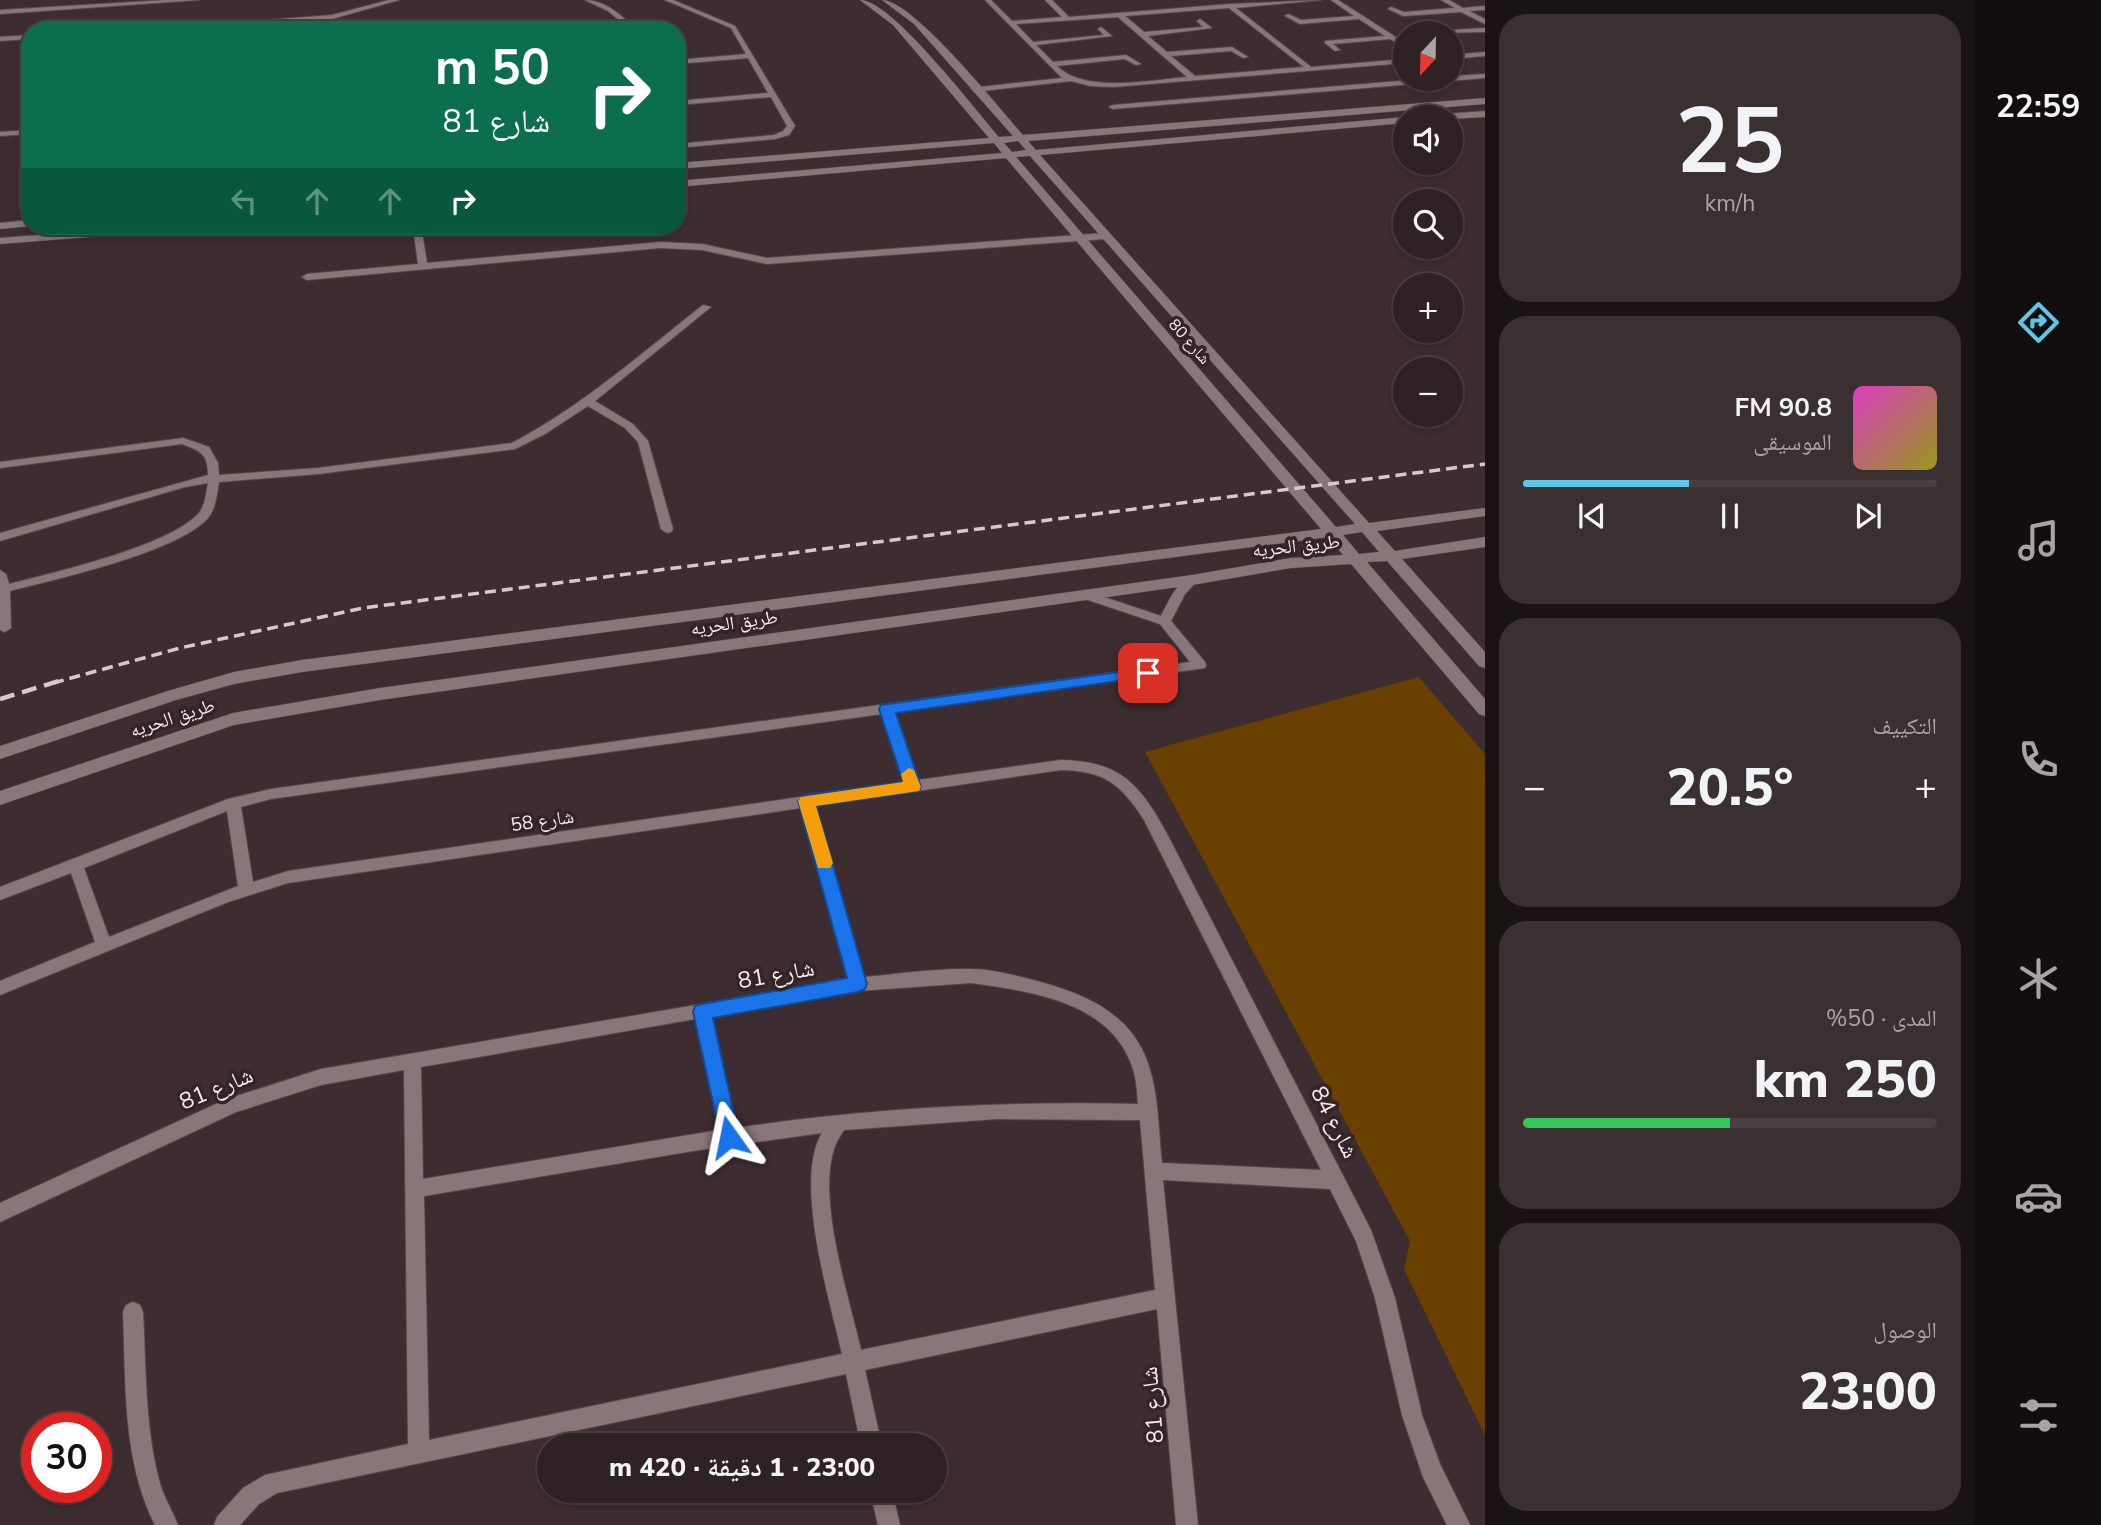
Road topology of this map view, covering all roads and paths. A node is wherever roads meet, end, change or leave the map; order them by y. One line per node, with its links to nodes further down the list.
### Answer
1 (151, 0): 22 (street)
2 (196, 0): 22 (street)
3 (396, 0): 28 (street)
4 (588, 0): 29 (street)
5 (601, 0): 25 (street)
6 (668, 0): 47 (street)
7 (864, 0): 34 (street, شارع 80)
8 (887, 0): 33 (street, شارع 80)
9 (988, 0): 32 (street)
10 (1048, 0): 27 (street)
11 (1191, 0): 18 (street)
12 (1305, 0): 13 (street); 16 (street)
13 (1318, 0)
14 (1334, 0): 26 (street)
15 (1444, 0): 21 (street)
16 (1278, 1): 17 (street)
17 (1230, 6): 18 (street); 54 (street)
18 (1202, 8): 23 (street)
19 (1485, 8): 21 (street)
20 (1391, 9): 21 (street)
21 (1461, 9): 31 (street)
22 (0, 11)
23 (1120, 15): 27 (street); 38 (street)
24 (1288, 16): 26 (street)
25 (633, 17)
26 (1362, 17): 39 (street)
27 (1067, 18): 32 (street)
28 (273, 21)
29 (623, 21)
30 (1200, 21): 38 (street)
31 (1485, 22)
32 (1010, 23): 42 (street)
33 (921, 28): 34 (street); 61 (street, شارع 80)
34 (901, 29): 72 (street, شارع 80)
35 (1101, 29): 42 (street)
36 (1485, 30): 37 (street)
37 (1463, 31)
38 (1143, 34): 44 (street)
39 (1393, 37): 43 (street)
40 (21, 38): 41 (street)
41 (0, 39)
42 (1030, 44): 51 (street)
43 (1337, 50)
44 (1169, 54): 48 (street); 57 (street)
45 (1485, 54): 46 (street)
46 (1463, 56)
47 (751, 57): 49 (street); 62 (street)
48 (1245, 57)
49 (686, 61)
50 (1393, 62): 53 (street)
51 (1051, 64): 52 (street); 59 (street)
52 (1138, 64)
53 (1370, 64): 54 (street); 55 (street)
54 (1310, 69): 57 (street)
55 (1381, 70)
56 (1485, 76): 58 (street)
57 (1193, 78): 59 (street)
58 (1463, 78)
59 (1069, 79): 61 (street)
60 (1393, 83): 65 (street)
61 (974, 90): 71 (street, شارع 80)
62 (774, 95): 64 (street); 73 (street)
63 (1485, 101): 71 (street)
64 (686, 102)
65 (1113, 107)
66 (1485, 114): 67 (street)
67 (1463, 116)
68 (1393, 121): 74 (street)
69 (21, 135): 70 (street)
70 (0, 136)
71 (1020, 140): 72 (street); 74 (street, شارع 80)
72 (998, 141): 75 (street, شارع 80); 76 (street)
73 (686, 145)
74 (1031, 153): 75 (street); 82 (street, شارع 80)
75 (1010, 155): 77 (street); 83 (street, شارع 80)
76 (686, 165)
77 (686, 183)
78 (21, 224): 79 (street)
79 (0, 226)
80 (77, 235): 84 (street)
81 (418, 235): 85 (street)
82 (1105, 236): 83 (street); 86 (street, شارع 80)
83 (1080, 238): 85 (street); 88 (street, شارع 80)
84 (0, 241)
85 (423, 266): 87 (street)
86 (1141, 275): 88 (street); 95 (street, شارع 80)
87 (307, 277)
88 (1115, 277): 96 (street, شارع 80)
89 (706, 307): 90 (street)
90 (588, 401): 92 (street); 94 (street)
91 (0, 465): 92 (street)
92 (213, 479): 97 (street); 103 (street)
93 (1485, 512): 95 (street, طريق الحريه)
94 (667, 529)
95 (1367, 529): 96 (street, طريق الحريه); 99 (street, شارع 80)
96 (1335, 533): 100 (street, شارع 80); 110 (street, طريق الحريه)
97 (0, 537)
98 (1485, 542): 99 (street, طريق الحريه)
99 (1392, 556): 100 (street, طريق الحريه); 107 (street, شارع 80)
100 (1357, 560): 102 (street, طريق الحريه); 109 (street, شارع 80)
101 (0, 574): 103 (street)
102 (1192, 580): 104 (street, طريق الحريه); 105 (street)
103 (4, 589): 106 (street)
104 (1082, 593): 105 (street); 113 (street, طريق الحريه)
105 (1164, 621): 108 (street)
106 (5, 628)
107 (1485, 662)
108 (887, 709): 112 (street); 115 (street)
109 (1485, 710)
110 (0, 753)
111 (1108, 771): 112 (street, شارع 58); 128 (street, شارع 84)
112 (913, 787): 114 (street, شارع 58)
113 (0, 799)
114 (806, 801): 117 (street, شارع 58); 120 (street)
115 (233, 803): 116 (street); 117 (street)
116 (75, 864): 118 (street); 119 (street)
117 (246, 889): 119 (street, شارع 58)
118 (0, 893)
119 (104, 944): 121 (street, شارع 58)
120 (858, 984): 122 (street, شارع 81); 124 (street, شارع 81)
121 (0, 988)
122 (702, 1012): 123 (street, شارع 81); 126 (street)
123 (412, 1061): 129 (street); 130 (street, شارع 81)
124 (1149, 1112): 125 (street); 127 (street, شارع 81)
125 (839, 1123): 126 (street); 133 (street)
126 (729, 1137): 129 (street)
127 (1155, 1171): 128 (street); 131 (street, شارع 81)
128 (1337, 1180): 141 (street, شارع 84)
129 (414, 1189): 135 (street)
130 (0, 1213)
131 (1166, 1297): 133 (street); 140 (street, شارع 81)
132 (133, 1312): 137 (street)
133 (853, 1361): 134 (street); 135 (street)
134 (869, 1433)
135 (419, 1452): 138 (street)
136 (884, 1503): 139 (street)
137 (167, 1525)
138 (225, 1525)
139 (889, 1525)
140 (1187, 1525)
141 (1459, 1525)

